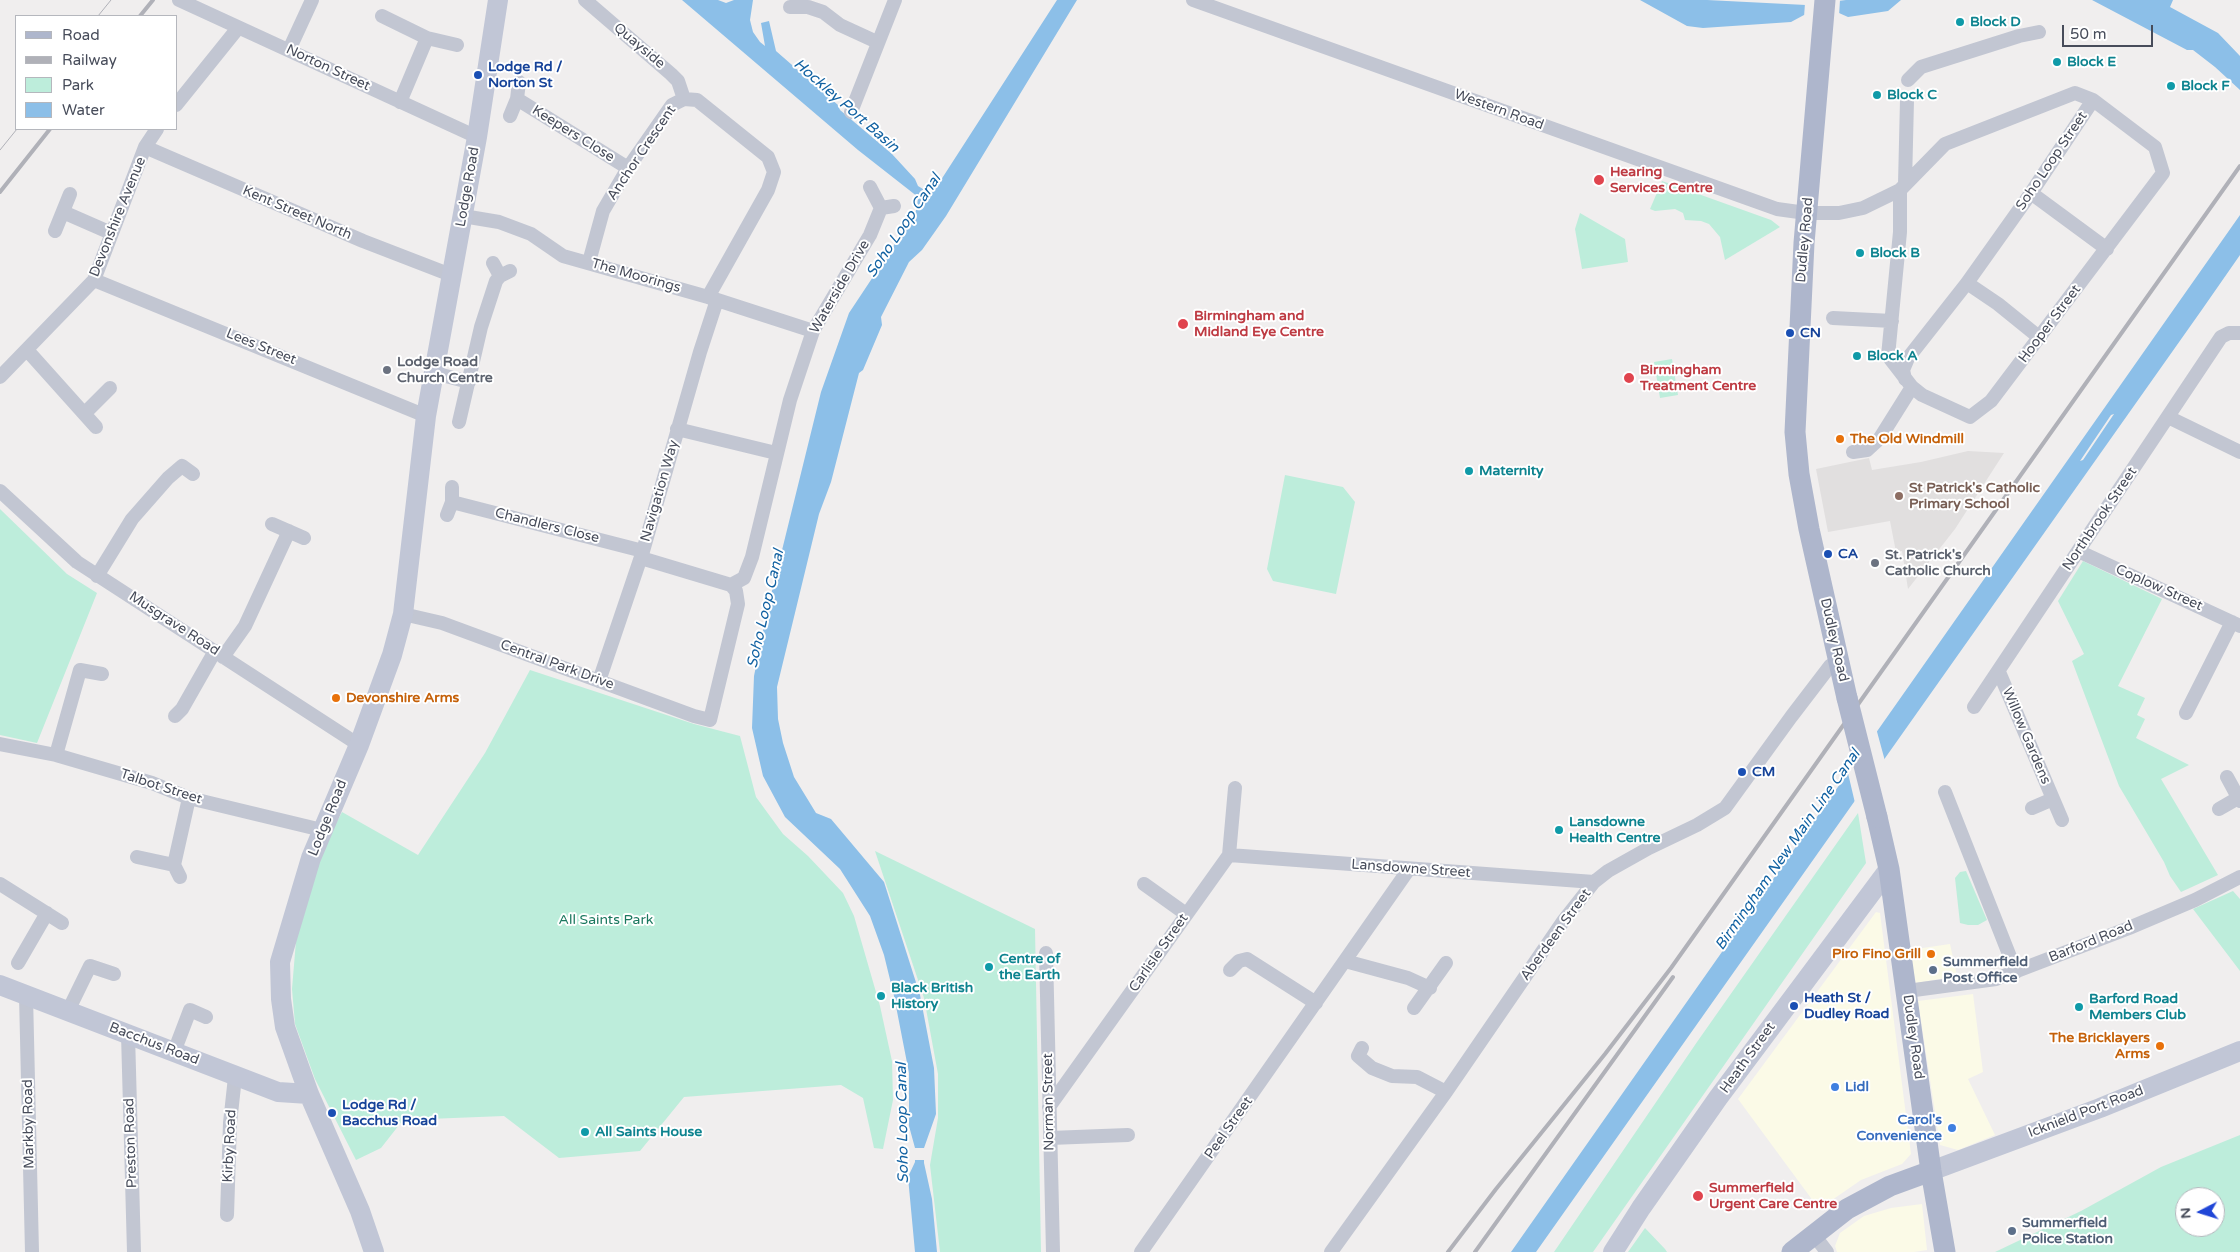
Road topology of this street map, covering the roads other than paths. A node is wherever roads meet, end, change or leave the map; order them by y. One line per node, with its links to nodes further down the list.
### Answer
1 (179, 0): 10 (street, Norton Street)
2 (312, 0): 15 (street)
3 (498, 0): 27 (street, Lodge Road)
4 (585, 0): 19 (street, Quayside)
5 (895, 0): 13 (street)
6 (1193, 0): 35 (street, Western Road)
7 (1824, 0): 35 (main road, Dudley Road)
8 (790, 7): 13 (street)
9 (382, 16): 12 (street)
10 (238, 28): 15 (street, Norton Street); 23 (street)
11 (2039, 32): 16 (street)
12 (427, 38): 14 (street); 22 (street)
13 (877, 42): 24 (street)
14 (457, 45)
15 (289, 50): 22 (street, Norton Street)
16 (1908, 80)
17 (519, 82): 18 (street, Keepers Close)
18 (517, 99): 25 (street, Keepers Close); 29 (street, Keepers Close)
19 (684, 100): 29 (street, Anchor Crescent); 45 (street, Anchor Crescent)
20 (1907, 100): 31 (street, Hooper Street)
21 (2093, 100): 31 (street, Soho Loop Street); 32 (street, Soho Loop Street); 39 (street, Hooper Street)
22 (400, 102): 27 (street, Norton Street)
23 (178, 103)
24 (851, 112)
25 (510, 116)
26 (156, 130): 28 (street, Devonshire Avenue)
27 (477, 137): 36 (street, Lodge Road)
28 (145, 147): 38 (street, Devonshire Avenue); 42 (street, Kent Street North)
29 (628, 168): 40 (street, Anchor Crescent)
30 (870, 187): 48 (street, Waterside Drive)
31 (1903, 187): 35 (street, Western Road); 47 (street, Hooper Street)
32 (2031, 193): 39 (street); 44 (street, Soho Loop Street)
33 (70, 194): 34 (street)
34 (63, 212): 37 (street); 38 (street)
35 (1806, 212): 79 (main road, Dudley Road)
36 (463, 216): 40 (street, The Moorings); 42 (street, Lodge Road)
37 (55, 231)
38 (111, 233): 43 (street, Devonshire Avenue)
39 (2107, 249): 50 (street, Hooper Street)
40 (589, 262): 45 (street, The Moorings)
41 (501, 270): 54 (street)
42 (451, 275): 52 (street, Lodge Road)
43 (94, 280): 51 (street, Devonshire Avenue); 58 (street, Lees Street)
44 (1967, 283): 50 (street); 55 (street, Soho Loop Street)
45 (713, 298): 48 (street, The Moorings); 62 (street, Navigation Way)
46 (1833, 318): 47 (street)
47 (1892, 321): 55 (street, Hooper Street)
48 (813, 332): 65 (street, Waterside Drive)
49 (2234, 333): 59 (street, Northbrook Street)
50 (2040, 338): 55 (street, Hooper Street)
51 (26, 350): 53 (street, Devonshire Avenue); 57 (street)
52 (434, 373): 54 (street); 58 (street, Lodge Road)
53 (0, 376)
54 (469, 382): 60 (street)
55 (1909, 383): 63 (street)
56 (110, 388): 57 (street)
57 (85, 413): 61 (street)
58 (426, 416): 76 (street, Lodge Road)
59 (2168, 416): 64 (street); 72 (street, Northbrook Street)
60 (459, 422)
61 (96, 427)
62 (677, 429): 65 (street); 73 (street, Navigation Way)
63 (1853, 452)
64 (2240, 452)
65 (776, 453): 75 (street, Waterside Drive)
66 (193, 474): 74 (street)
67 (452, 486): 73 (street, Chandlers Close)
68 (0, 490): 74 (street, Musgrave Road)
69 (272, 524): 70 (street)
70 (289, 532): 71 (street); 78 (street)
71 (304, 538)
72 (2078, 551): 77 (street, Coplow Street); 80 (street, Northbrook Street)
73 (642, 554): 75 (street); 82 (street, Navigation Way)
74 (97, 576): 78 (street, Musgrave Road)
75 (731, 585): 82 (street, Central Park Drive)
76 (403, 614): 82 (street, Central Park Drive); 87 (street, Lodge Road)
77 (2236, 624): 85 (street)
78 (219, 654): 84 (street); 87 (street, Musgrave Road)
79 (1838, 661): 102 (main road, Dudley Road, bridge); 104 (street, Aberdeen Street)
80 (1999, 672): 83 (street, Northbrook Street); 93 (street, Willow Gardens)
81 (102, 674): 88 (street)
82 (599, 681)
83 (1974, 707)
84 (183, 713)
85 (2186, 713)
86 (0, 744): 88 (street, Talbot Street)
87 (358, 745): 98 (street, Lodge Road)
88 (56, 756): 92 (street, Talbot Street)
89 (2227, 777): 94 (street)
90 (1235, 788): 99 (street)
91 (1945, 792): 115 (street)
92 (190, 798): 98 (street, Talbot Street); 100 (street)
93 (2053, 799): 95 (street, Willow Gardens); 97 (street, Willow Gardens)
94 (2239, 799): 96 (street)
95 (2032, 808)
96 (2219, 809)
97 (2062, 820)
98 (322, 830): 131 (street, Lodge Road)
99 (1229, 855): 101 (street, Lansdowne Street); 108 (street, Carlisle Street)
100 (137, 857)
101 (1409, 869): 104 (street, Lansdowne Street); 111 (street, Peel Street)
102 (1889, 869): 119 (main road, Dudley Road); 144 (street, Heath Street)
103 (2240, 877): 115 (street, Barford Road)
104 (1594, 882): 130 (street, Aberdeen Street)
105 (0, 884): 107 (street)
106 (1144, 884): 108 (street)
107 (47, 913): 109 (street); 112 (street)
108 (1186, 914): 132 (street, Carlisle Street)
109 (62, 923)
110 (1046, 953): 132 (street, Norman Street)
111 (1345, 962): 118 (street); 121 (street, Peel Street)
112 (18, 963)
113 (1446, 963): 118 (street)
114 (1230, 970): 121 (street)
115 (2016, 972): 119 (street, Barford Road)
116 (114, 974): 123 (street)
117 (0, 985): 120 (street, Bacchus Road)
118 (1430, 988): 122 (street)
119 (1907, 991): 135 (main road, Dudley Road)
120 (26, 995): 123 (street, Bacchus Road); 138 (street, Markby Road)
121 (1316, 1003): 142 (street, Peel Street)
122 (1414, 1008)
123 (68, 1011): 125 (street, Bacchus Road)
124 (206, 1017): 128 (street)
125 (128, 1034): 128 (street, Bacchus Road); 139 (street, Preston Road)
126 (1362, 1048): 130 (street)
127 (2240, 1050): 135 (street, Icknield Port Road)
128 (174, 1052): 129 (street, Bacchus Road)
129 (235, 1077): 131 (street, Bacchus Road); 136 (street, Kirby Road)
130 (1446, 1092): 143 (street, Aberdeen Street)
131 (309, 1094): 140 (street, Lodge Road)
132 (1050, 1107): 134 (street, Norman Street)
133 (1128, 1135): 134 (street)
134 (1050, 1138): 141 (street, Norman Street)
135 (1930, 1170): 137 (main road); 147 (main road, Dudley Road)
136 (228, 1215)
137 (1814, 1235): 145 (main road); 146 (street)
138 (32, 1252)
139 (134, 1252)
140 (374, 1252)
141 (1053, 1252)
142 (1142, 1252)
143 (1331, 1252)
144 (1613, 1252)
145 (1792, 1252)
146 (1827, 1252)
147 (1945, 1252)

